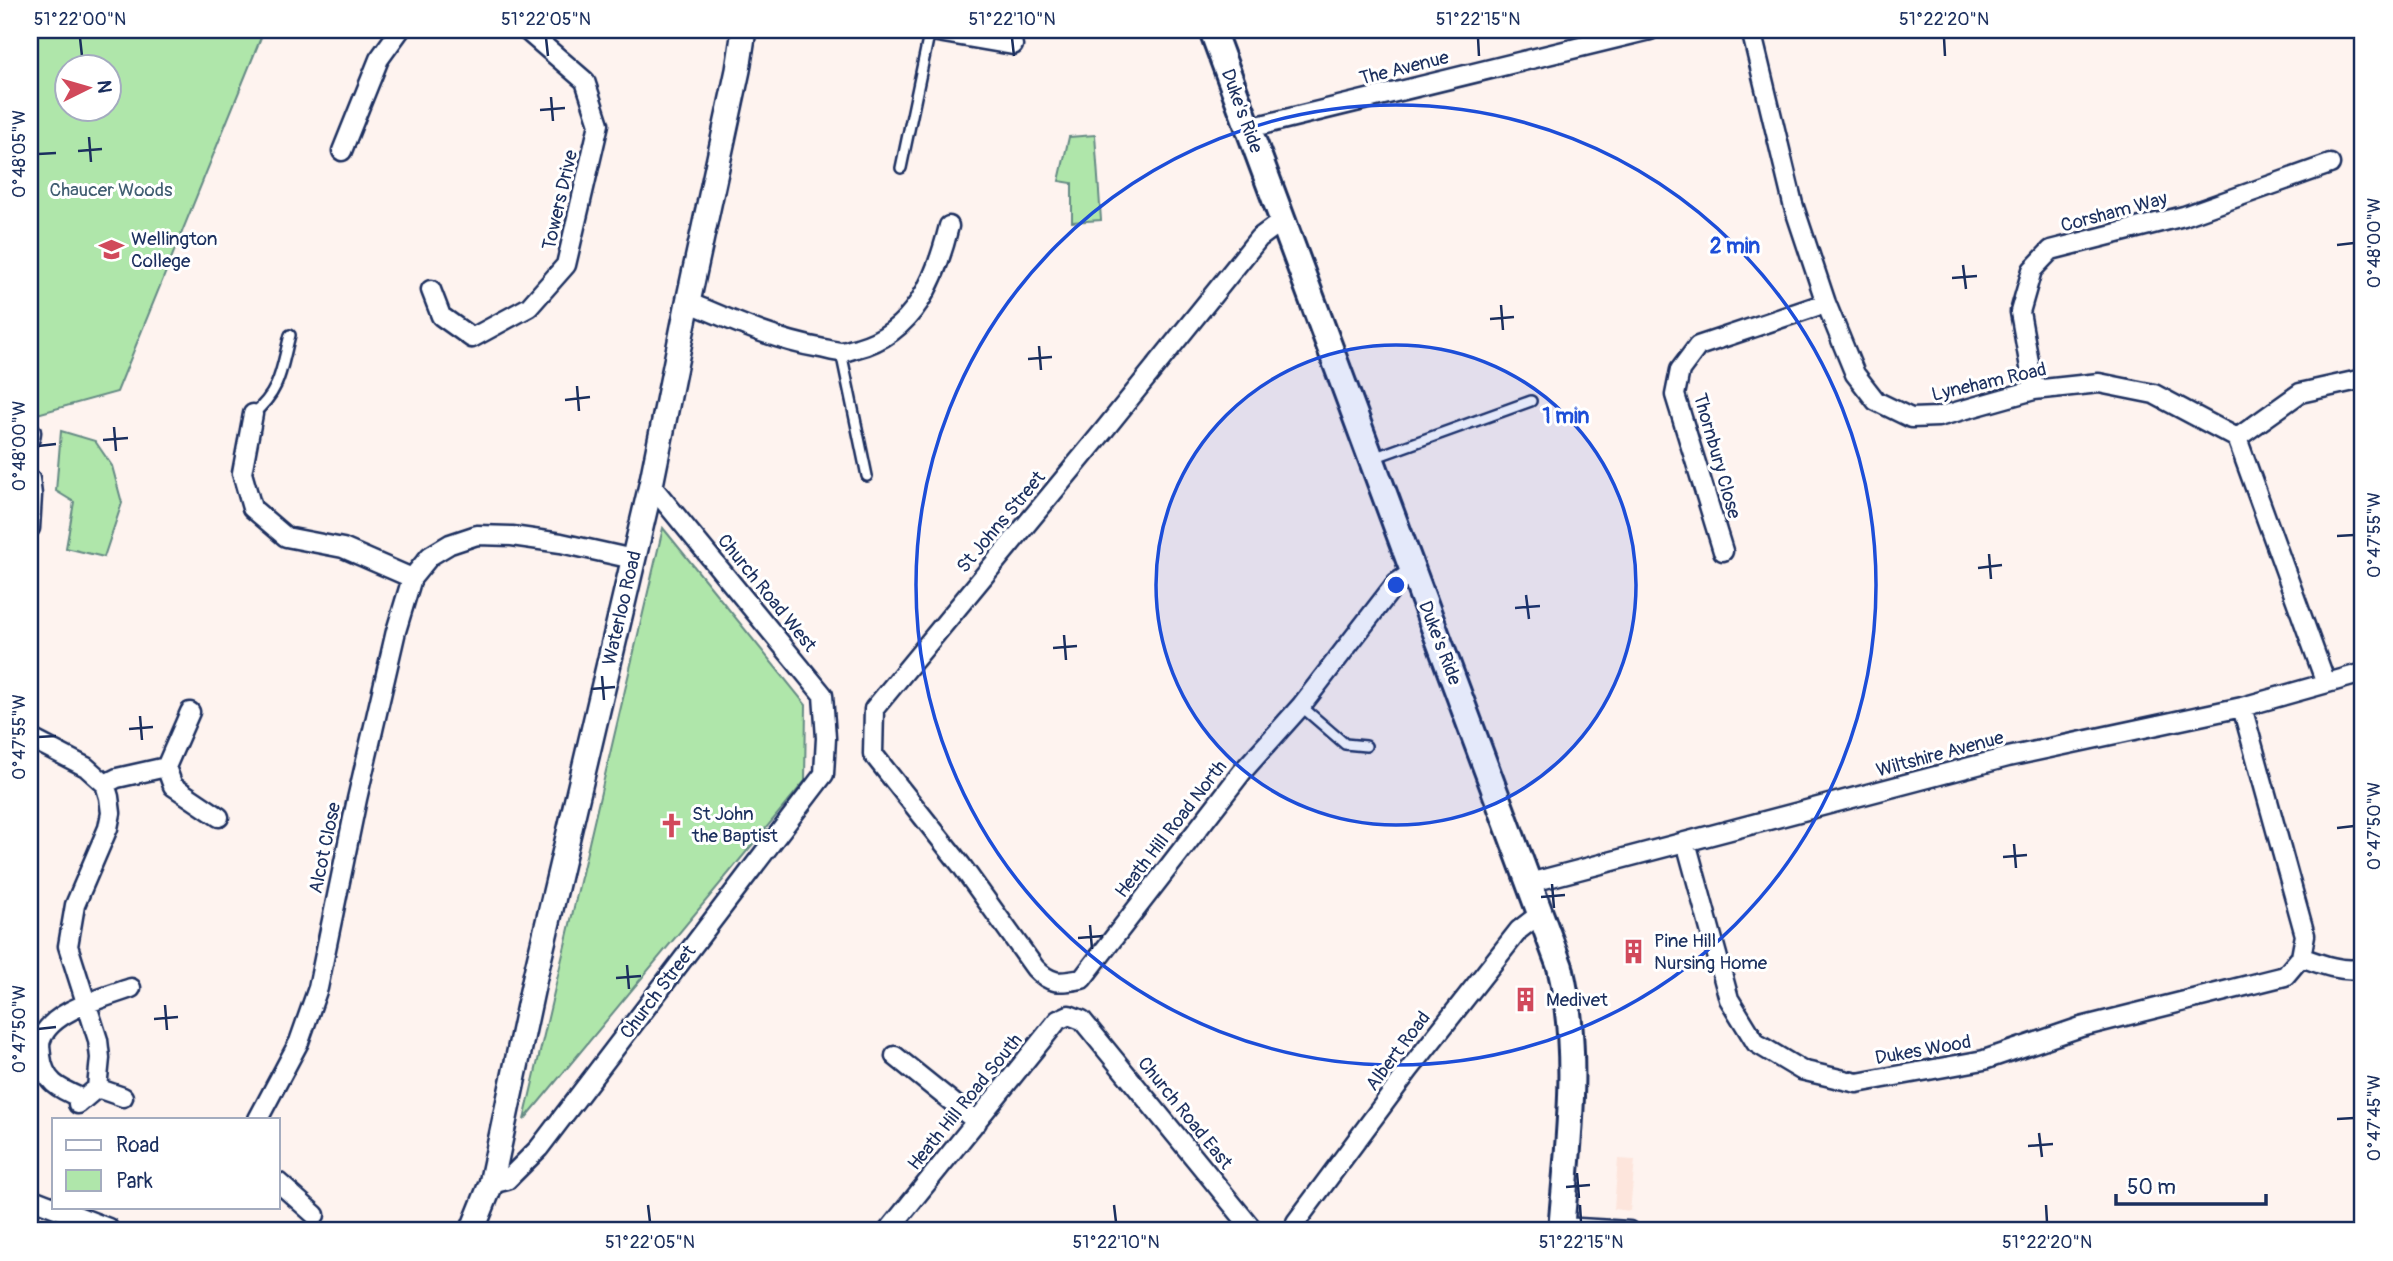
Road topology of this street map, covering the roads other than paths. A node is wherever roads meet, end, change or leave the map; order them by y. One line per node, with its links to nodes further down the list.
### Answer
1 (400, 30): 10 (street)
2 (526, 30): 15 (street, Towers Drive)
3 (744, 30): 16 (street, Waterloo Road)
4 (928, 30): 8 (street); 12 (lane)
5 (1212, 30): 9 (main road, Duke's Ride)
6 (1650, 30): 9 (street, The Avenue)
7 (1751, 30): 17 (street, Lyneham Road)
8 (1013, 46)
9 (1249, 128): 13 (main road, Duke's Ride)
10 (342, 151)
11 (2330, 164): 21 (street, Corsham Way)
12 (901, 168)
13 (1282, 221): 25 (main road, Duke's Ride); 46 (street, St Johns Street)
14 (949, 226): 19 (street)
15 (430, 290)
16 (688, 302): 19 (street); 28 (street, Waterloo Road)
17 (1826, 303): 21 (street, Lyneham Road); 30 (street, Thornbury Close)
18 (290, 335): 23 (lane)
19 (841, 352): 26 (lane)
20 (2363, 379): 24 (street)
21 (2034, 390): 24 (street, Lyneham Road)
22 (1531, 401): 25 (lane)
23 (253, 414): 33 (street)
24 (2237, 438): 35 (street)
25 (1371, 459): 32 (main road, Duke's Ride)
26 (867, 477)
27 (30, 479): 29 (street)
28 (652, 485): 31 (street, Waterloo Road); 40 (street, Church Road West)
29 (30, 528)
30 (1723, 551)
31 (633, 559): 33 (street, Alcot Close); 60 (street, Waterloo Road)
32 (1413, 572): 36 (street, Heath Hill Road North); 47 (main road, Duke's Ride)
33 (412, 578): 57 (street, Alcot Close)
34 (2363, 673): 35 (street, Wiltshire Avenue)
35 (2326, 682): 37 (street, Wiltshire Avenue)
36 (1301, 706): 41 (lane); 46 (street, Heath Hill Road North)
37 (2242, 707): 45 (street, Wiltshire Avenue); 49 (street)
38 (190, 712): 42 (street)
39 (30, 738): 43 (street)
40 (825, 738): 60 (street, Church Street)
41 (1366, 746)
42 (166, 767): 43 (street); 44 (street)
43 (105, 784): 52 (street)
44 (219, 817)
45 (1686, 842): 47 (street, Wiltshire Avenue); 49 (street, Dukes Wood)
46 (961, 865)
47 (1529, 883): 48 (main road, Duke's Ride)
48 (1541, 913): 65 (street, Albert Road); 67 (main road, Duke's Ride)
49 (2301, 957): 50 (street)
50 (2363, 968)
51 (131, 988): 52 (street)
52 (87, 1003): 55 (street); 55 (street)
53 (1082, 1020): 58 (street, Heath Hill Road South); 70 (street, Church Road East)
54 (895, 1056): 58 (street)
55 (86, 1097): 56 (street)
56 (123, 1097)
57 (259, 1118)
58 (976, 1122): 69 (street, Heath Hill Road South)
59 (280, 1184): 64 (street)
60 (491, 1184): 68 (street)
61 (30, 1198): 62 (street)
62 (52, 1206)
63 (56, 1208): 66 (street)
64 (314, 1215)
65 (1296, 1222)
66 (108, 1228)
67 (1561, 1229): 71 (street)
68 (472, 1231)
69 (888, 1231)
70 (1254, 1231)
71 (1629, 1231)

